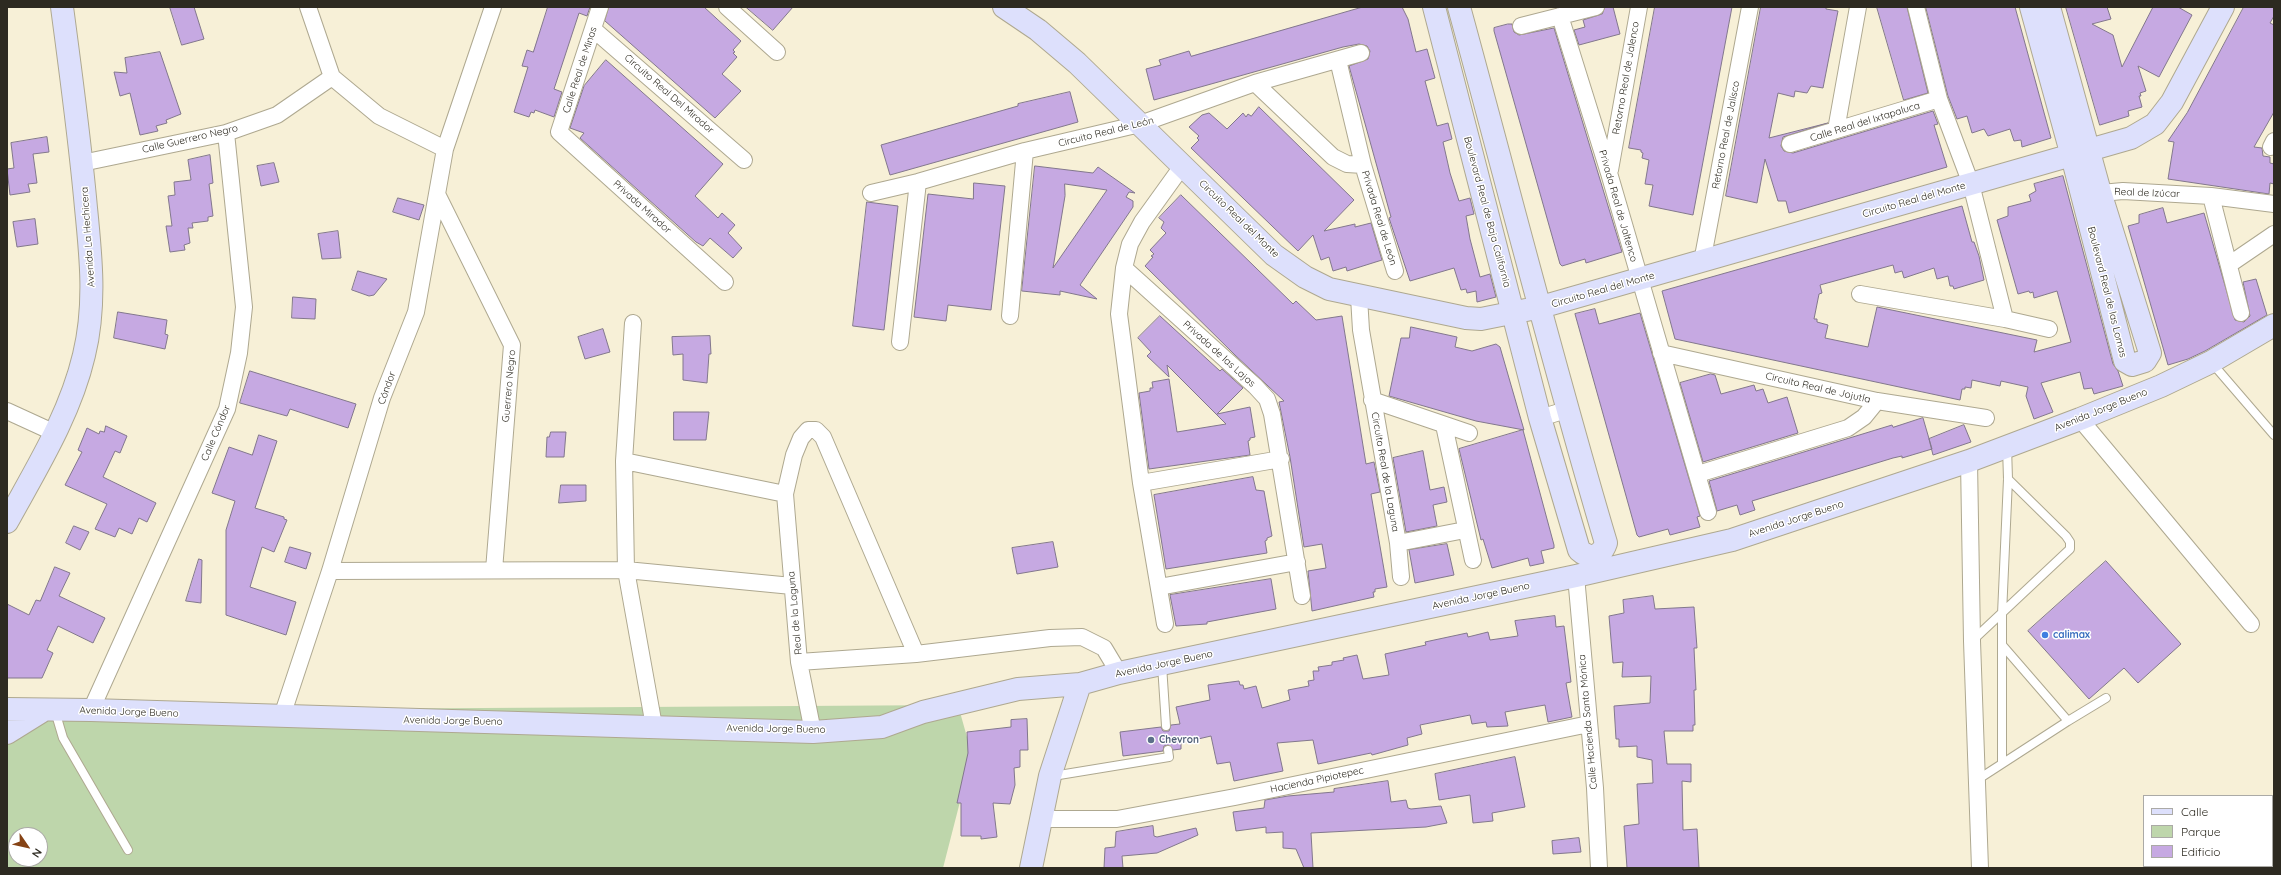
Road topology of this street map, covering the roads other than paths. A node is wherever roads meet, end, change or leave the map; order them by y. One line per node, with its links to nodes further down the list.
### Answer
1 (62, 7): 35 (street, Avenida La Hechicera)
2 (308, 7): 23 (street)
3 (494, 7): 31 (street, Cóndor)
4 (600, 7): 19 (street, Calle Real de Minas)
5 (727, 7): 20 (street)
6 (1004, 7): 26 (street, Circuito Real del Monte)
7 (1434, 7): 57 (street, Boulevard Real de Baja California)
8 (1459, 7): 55 (street, Boulevard Real de Baja California)
9 (1596, 7): 17 (street)
10 (1639, 7): 38 (street, Retorno Real de Jalenco)
11 (1750, 7): 47 (street, Retorno Real de Jalísco)
12 (1858, 7): 27 (street)
13 (1916, 7): 25 (street)
14 (2032, 7): 33 (street, Boulevard Real de las Lomas)
15 (2049, 7): 33 (street, Boulevard Real de las Lomas)
16 (2223, 7): 33 (street, Circuito Real del Monte)
17 (1560, 16): 18 (street); 38 (street, Privada Real de Jaltenco)
18 (1521, 26)
19 (593, 29): 28 (street, Calle Real de Minas); 34 (street, Circuito Real Del Mirador)
20 (777, 52)
21 (1360, 53): 22 (street, Circuito Real de León)
22 (1338, 60): 24 (street, Circuito Real de León); 37 (street)
23 (332, 76): 29 (street, Calle Guerrero Negro); 31 (street)
24 (1256, 83): 26 (street, Circuito Real de León); 37 (street)
25 (1939, 99): 27 (street, Calle Real del Ixtapaluca); 40 (street)
26 (1140, 124): 32 (street, Circuito Real de León); 36 (street, Circuito Real del Monte)
27 (1836, 130): 30 (street, Calle Real del Ixtapaluca)
28 (559, 132): 52 (street, Privada Mirador)
29 (226, 133): 35 (street, Calle Guerrero Negro); 112 (street, Calle Cóndor)
30 (1790, 144)
31 (445, 149): 42 (street, Cóndor)
32 (1025, 151): 39 (street, Circuito Real de León); 58 (street)
33 (2081, 153): 40 (street, Circuito Real del Monte); 43 (street, Boulevard Real de las Lomas)
34 (744, 160)
35 (82, 163): 74 (street, Avenida La Hechicera)
36 (1183, 165): 49 (street); 54 (street, Circuito Real del Monte)
37 (1363, 165): 50 (street, Privada Real de León)
38 (1609, 173): 51 (street, Privada Real de Jaltenco)
39 (918, 182): 41 (street, Circuito Real de León); 63 (street)
40 (1971, 184): 47 (street, Circuito Real del Monte); 59 (street)
41 (871, 193)
42 (437, 194): 91 (street, Guerrero Negro); 93 (street, Cóndor)
43 (2091, 194): 43 (street, Boulevard Real de las Lomas); 44 (street, Real de Izúcar)
44 (2211, 196): 45 (street, Real de Izúcar); 48 (street)
45 (2274, 204)
46 (2274, 234): 48 (street)
47 (1702, 262): 51 (street, Circuito Real del Monte)
48 (2230, 264): 56 (street)
49 (1124, 268): 78 (street, Privada de las Lajas); 83 (street)
50 (1395, 271)
51 (1640, 280): 55 (street, Circuito Real del Monte); 64 (street, Privada Real de Jaltenco)
52 (725, 282)
53 (1860, 294): 59 (street)
54 (1359, 297): 57 (street, Circuito Real del Monte); 66 (street, Circuito Real de la Laguna)
55 (1541, 307): 57 (street, Circuito Real del Monte); 68 (street, Boulevard Real de Baja California)
56 (2241, 313)
57 (1514, 314): 70 (street, Boulevard Real de Baja California)
58 (1010, 316)
59 (2005, 319): 62 (street)
60 (633, 323): 79 (street)
61 (2274, 324): 65 (street, Avenida Jorge Bueno)
62 (2048, 329)
63 (900, 342)
64 (1661, 353): 67 (street, Circuito Real de Jojutla); 81 (street, Privada Real de Jaltenco)
65 (2211, 362): 72 (street, Avenida Jorge Bueno); 76 (lane)
66 (1372, 400): 73 (street, Circuito Real de la Laguna); 88 (street, Circuito Real de la Laguna)
67 (1877, 401): 71 (street); 81 (street, Circuito Real de Jojutla)
68 (1566, 410): 70 (street); 70 (street, Boulevard Real de Baja California)
69 (7, 411): 74 (street)
70 (1540, 418)
71 (1986, 418)
72 (2080, 419): 77 (street, Avenida Jorge Bueno); 101 (street)
73 (1444, 425): 75 (street, Circuito Real de la Laguna); 87 (street)
74 (55, 433): 86 (street, Avenida La Hechicera)
75 (1469, 433)
76 (2274, 435)
77 (2007, 447): 80 (street, Avenida Jorge Bueno); 82 (lane)
78 (1281, 460): 83 (street); 90 (street, Privada de las Lajas)
79 (624, 461): 84 (street); 92 (street)
80 (1970, 461): 94 (street, Avenida Jorge Bueno); 102 (street)
81 (1698, 474): 85 (street, Privada Real de Jaltenco)
82 (2008, 479): 99 (lane); 99 (lane)
83 (1141, 482): 97 (street)
84 (785, 494): 96 (street, Real de la Laguna); 104 (street, Real de la Laguna)
85 (1708, 512)
86 (7, 522)
87 (1465, 530): 88 (street, Circuito Real de la Laguna); 89 (street)
88 (1398, 543): 95 (street, Circuito Real de la Laguna)
89 (1473, 560)
90 (1297, 562): 97 (street); 98 (street, Privada de las Lajas)
91 (494, 570): 92 (street); 93 (street)
92 (626, 570): 96 (street); 116 (street)
93 (330, 571): 113 (street, Cóndor)
94 (1576, 576): 106 (street, Avenida Jorge Bueno); 115 (street, Calle Hacienda Santa Mónica)
95 (1401, 577)
96 (792, 586): 105 (street, Real de la Laguna)
97 (1159, 587): 100 (street)
98 (1302, 596)
99 (2002, 614): 102 (lane); 103 (lane)
100 (1165, 624)
101 (2251, 624)
102 (1972, 641): 123 (street)
103 (2003, 646): 114 (lane); 121 (lane)
104 (916, 654): 105 (street); 107 (street)
105 (799, 662): 118 (street, Real de la Laguna)
106 (1162, 664): 107 (street, Avenida Jorge Bueno); 117 (lane)
107 (1119, 673): 108 (street, Avenida Jorge Bueno)
108 (1080, 684): 118 (street, Avenida Jorge Bueno); 122 (street)
109 (2106, 698): 114 (lane)
110 (7, 709): 111 (street, Avenida Jorge Bueno)
111 (49, 710): 112 (street, Avenida Jorge Bueno); 119 (street); 125 (lane)
112 (91, 710): 113 (street, Avenida Jorge Bueno)
113 (282, 716): 116 (street, Avenida Jorge Bueno)
114 (2068, 721): 121 (lane)
115 (1589, 724): 124 (street, Hacienda Pipiotepec); 127 (street, Calle Hacienda Santa Mónica)
116 (654, 726): 118 (street, Avenida Jorge Bueno)
117 (1166, 726)
118 (813, 732)
119 (7, 733)
120 (1168, 750): 122 (lane)
121 (2002, 763): 123 (lane)
122 (1050, 776): 124 (street)
123 (1977, 780): 128 (street)
124 (1042, 819): 126 (street)
125 (128, 850)
126 (1031, 868)
127 (1599, 868)
128 (1980, 868)

